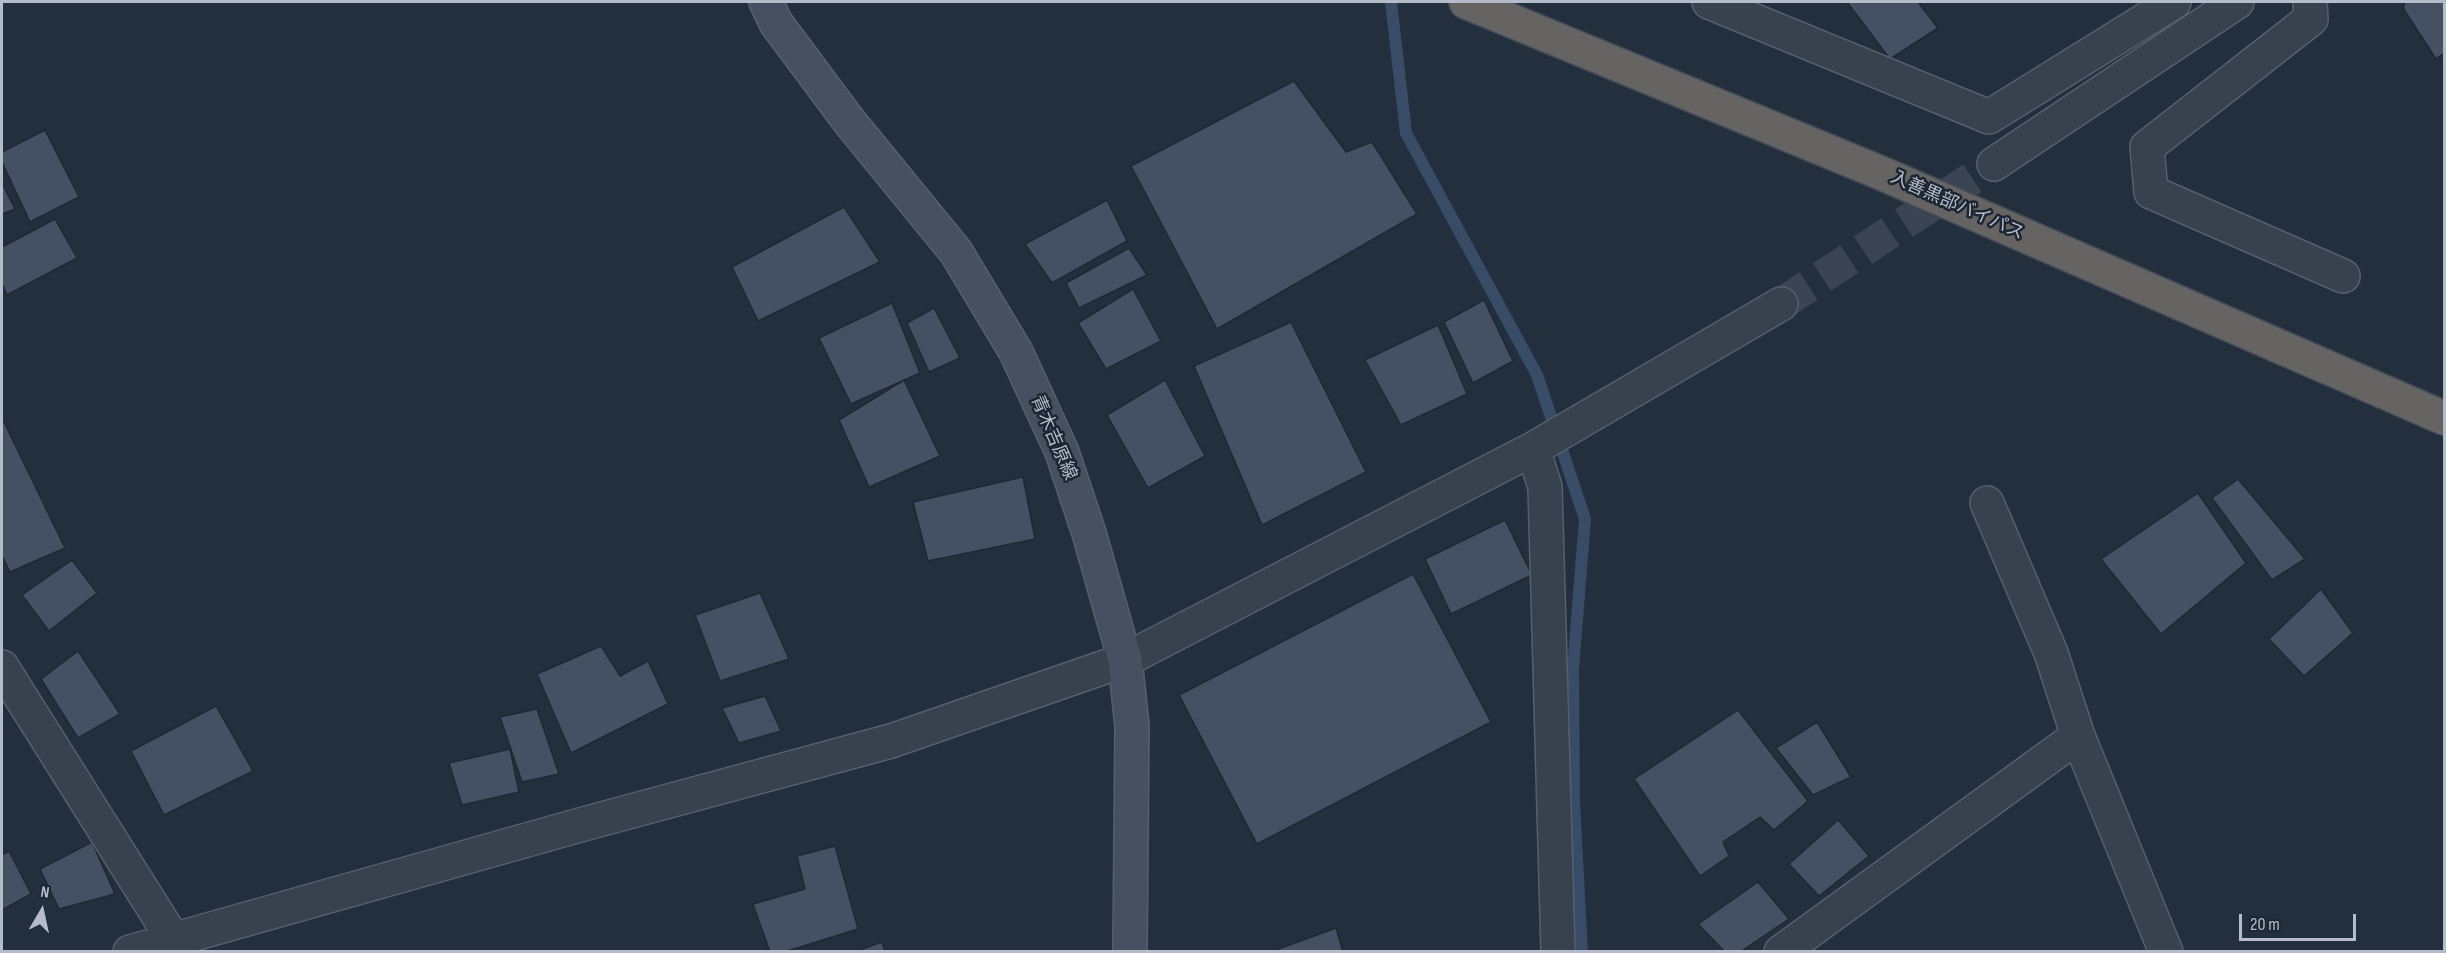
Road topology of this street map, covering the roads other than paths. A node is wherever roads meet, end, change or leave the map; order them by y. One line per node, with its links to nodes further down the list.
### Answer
1 (766, 2): 13 (main road, 青木吉原線)
2 (1466, 2): 10 (highway, 入善黒部バイパス)
3 (1710, 2): 4 (street)
4 (2175, 2)
5 (2236, 2): 7 (street)
6 (2310, 2): 8 (street)
7 (1994, 164)
8 (2343, 276)
9 (1781, 304): 11 (street)
10 (2445, 418)
11 (1533, 449): 13 (street); 19 (street)
12 (1987, 503): 15 (street)
13 (1125, 660): 16 (street); 18 (main road, 青木吉原線)
14 (2, 667): 16 (street)
15 (2078, 736): 20 (street); 21 (street)
16 (173, 939): 17 (street)
17 (130, 951)
18 (1130, 951)
19 (1558, 951)
20 (1781, 951)
21 (2166, 951)

